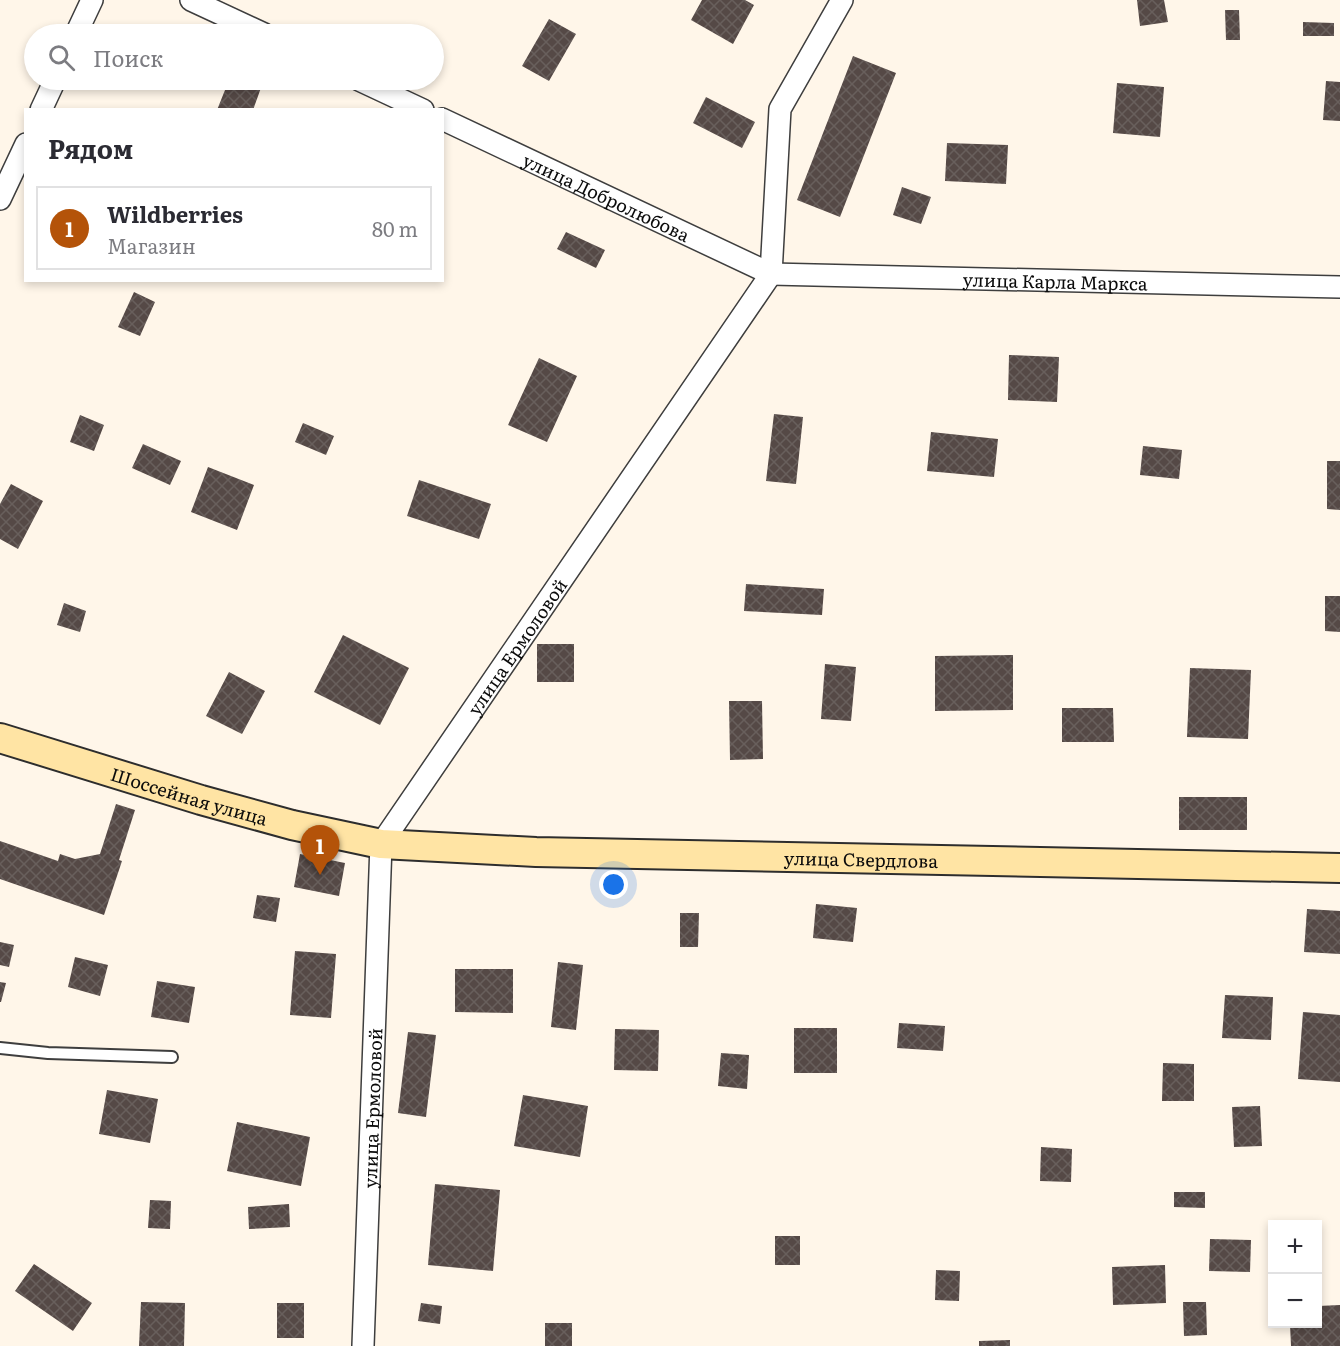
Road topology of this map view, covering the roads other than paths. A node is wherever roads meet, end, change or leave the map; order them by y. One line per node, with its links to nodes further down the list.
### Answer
1 (92, 0): 4 (street)
2 (191, 0): 5 (street)
3 (842, 0): 13 (street)
4 (81, 24)
5 (243, 24)
6 (50, 90): 8 (street)
7 (380, 90): 9 (street)
8 (42, 108)
9 (419, 108)
10 (444, 120): 13 (street, улица Добролюбова)
11 (24, 148): 12 (street)
12 (0, 199)
13 (771, 274): 14 (street, улица Карла Маркса); 16 (street, улица Ермоловой)
14 (1340, 287)
15 (1, 741): 16 (main road, Шоссейная улица)
16 (381, 844): 17 (main road, улица Свердлова); 20 (street, улица Ермоловой)
17 (1340, 868)
18 (0, 1048): 19 (lane)
19 (172, 1057)
20 (363, 1346)

